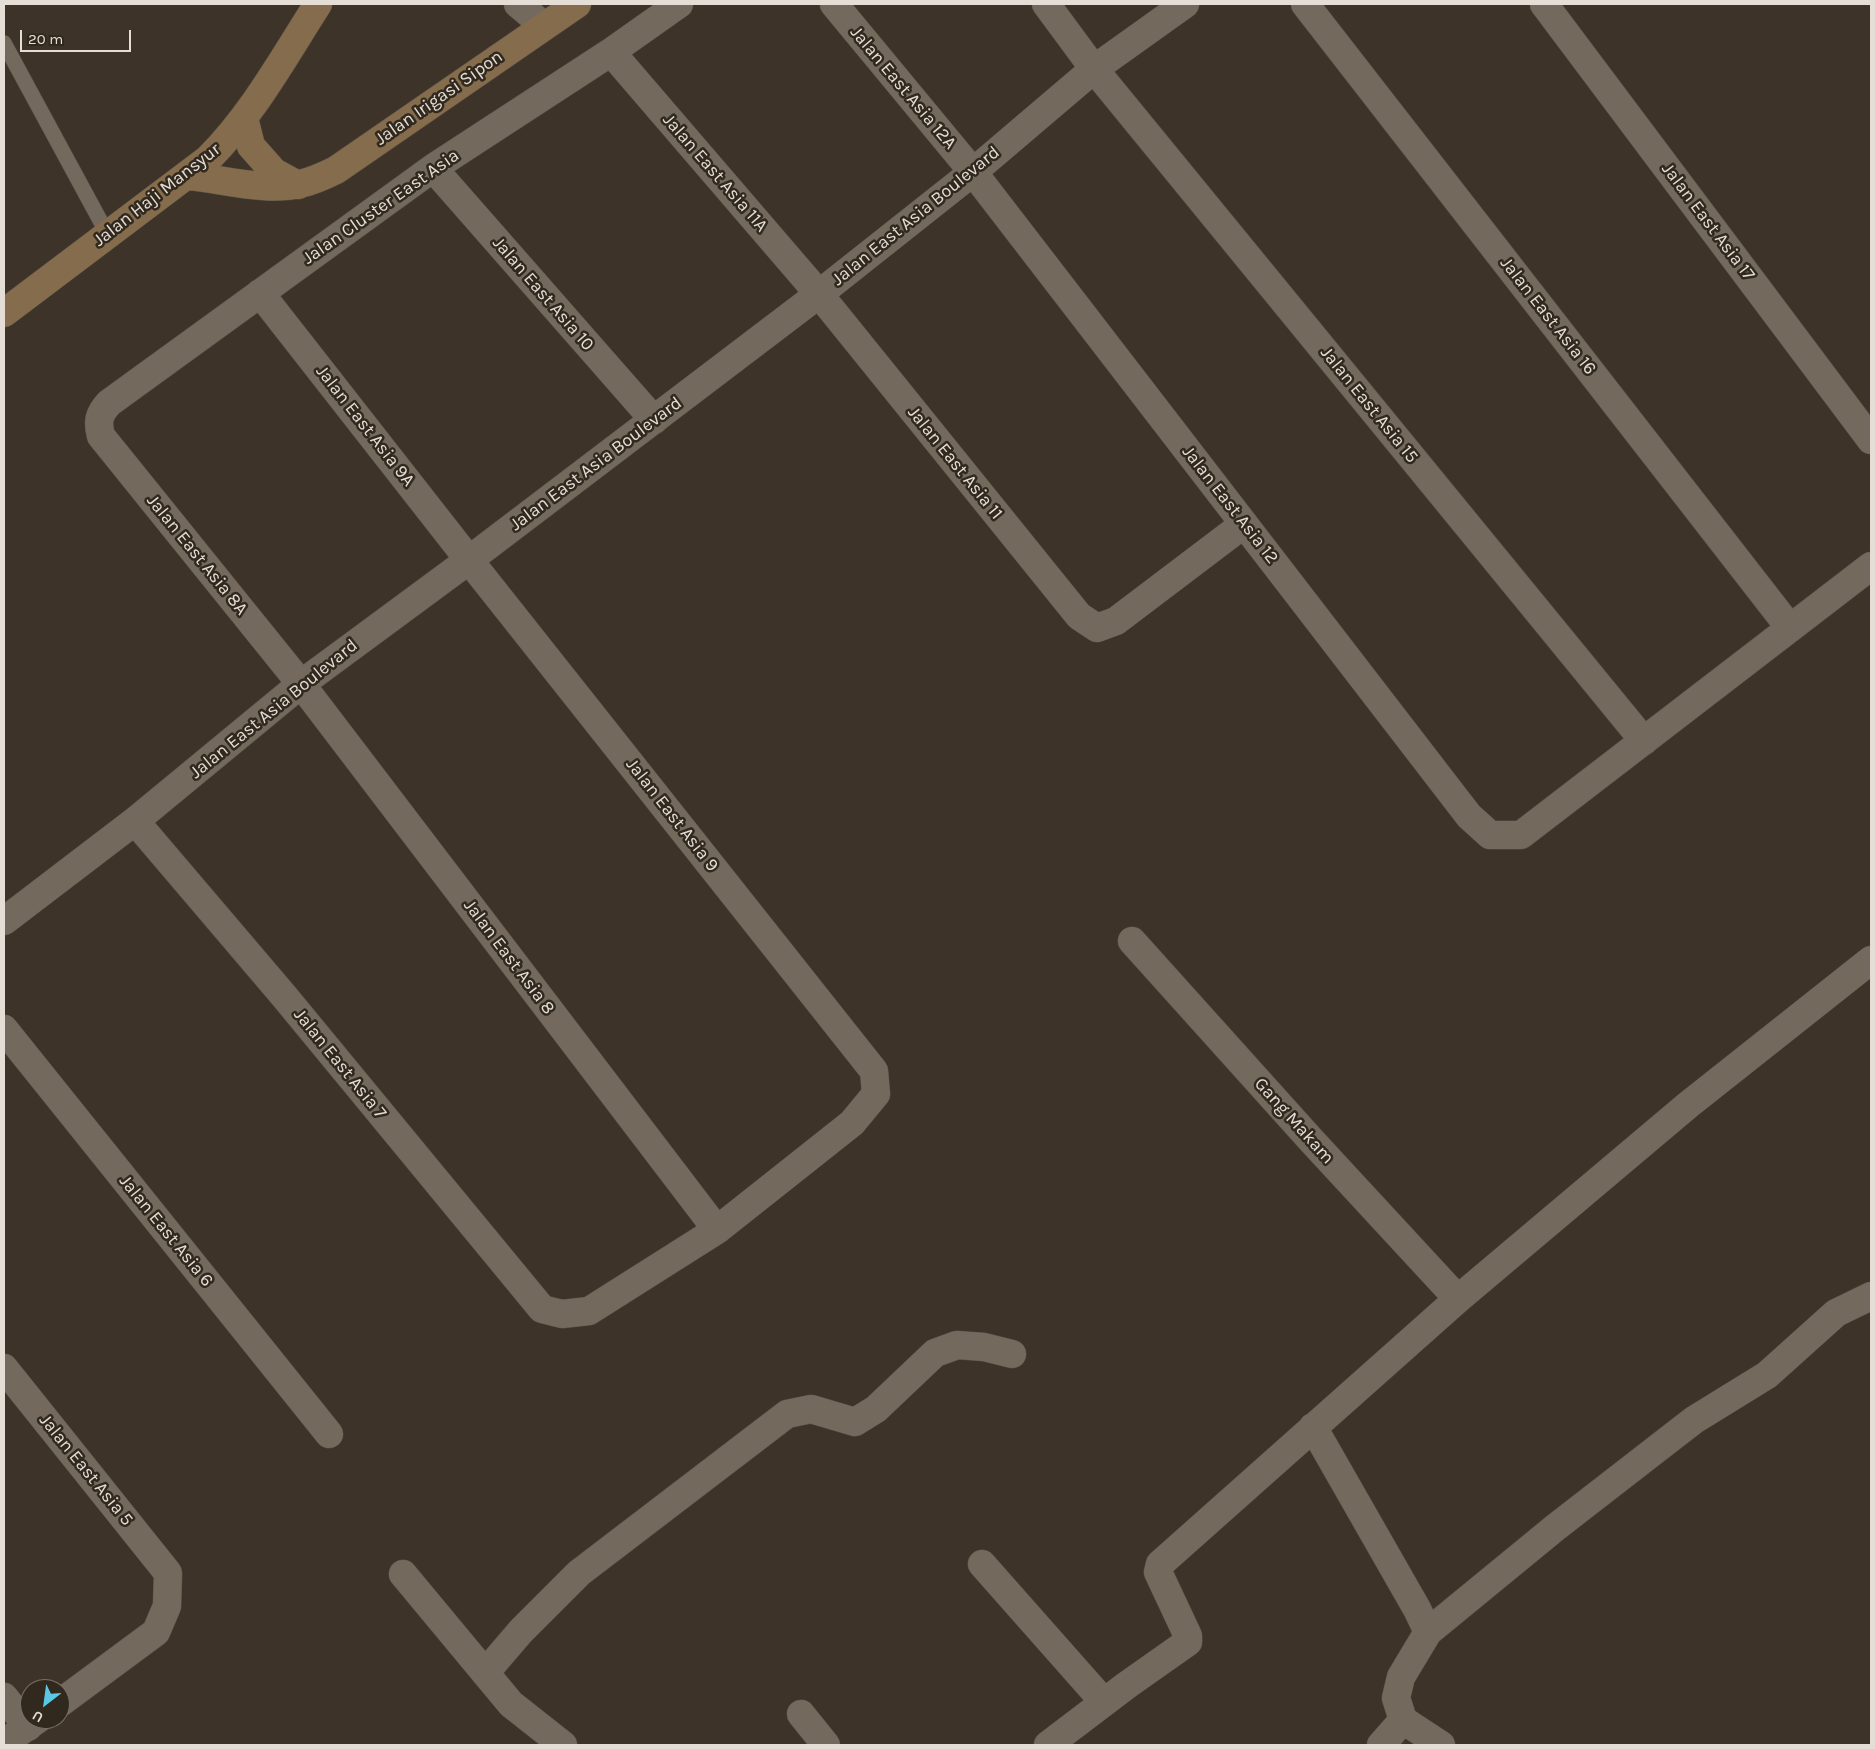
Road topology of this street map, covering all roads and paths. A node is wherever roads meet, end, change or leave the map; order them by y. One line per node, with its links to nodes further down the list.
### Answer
1 (318, 4): 13 (street, Jalan Haji Mansyur)
2 (577, 4): 9 (street, Jalan Irigasi Sipon)
3 (679, 4): 11 (street, Jalan Cluster East Asia)
4 (834, 4): 15 (street, Jalan East Asia 12A)
5 (1046, 4): 12 (street, Jalan East Asia 15)
6 (1185, 4): 12 (street, Jalan East Asia Boulevard)
7 (1305, 4): 28 (street, Jalan East Asia 16)
8 (1544, 4): 24 (street, Jalan East Asia 17)
9 (530, 14): 17 (street, Jalan Irigasi Sipon)
10 (4, 43): 18 (lane)
11 (611, 52): 14 (street, Jalan Cluster East Asia); 20 (street, Jalan East Asia 11A)
12 (1094, 69): 15 (street, Jalan East Asia Boulevard); 30 (street, Jalan East Asia 15)
13 (244, 118): 16 (street, Jalan Haji Mansyur); 17 (street)
14 (433, 168): 19 (street, Jalan Cluster East Asia); 22 (street, Jalan East Asia 10)
15 (973, 172): 20 (street, Jalan East Asia Boulevard); 25 (street, Jalan East Asia 12)
16 (188, 176): 17 (street, Jalan Irigasi Sipon); 18 (street, Jalan Haji Mansyur)
17 (298, 185)
18 (108, 235): 21 (street, Jalan Haji Mansyur)
19 (260, 293): 23 (street, Jalan Cluster East Asia); 26 (street, Jalan East Asia 9A)
20 (819, 294): 22 (street, Jalan East Asia Boulevard); 25 (street, Jalan East Asia 11)
21 (4, 313)
22 (654, 420): 26 (street, Jalan East Asia Boulevard)
23 (98, 425): 29 (street, Jalan East Asia 8A)
24 (1871, 440)
25 (1244, 524): 30 (street, Jalan East Asia 12)
26 (469, 560): 29 (street, Jalan East Asia Boulevard); 36 (street, Jalan East Asia 9)
27 (1871, 566): 28 (street)
28 (1790, 628): 30 (street)
29 (301, 684): 31 (street, Jalan East Asia Boulevard); 36 (street, Jalan East Asia 8)
30 (1644, 741)
31 (135, 821): 32 (street, Jalan East Asia Boulevard); 36 (street, Jalan East Asia 7)
32 (4, 921)
33 (1132, 941): 38 (street, Gang Makam)
34 (1871, 960): 38 (street)
35 (4, 1029): 42 (street, Jalan East Asia 6)
36 (717, 1230)
37 (1871, 1296): 45 (street)
38 (1458, 1299): 41 (street)
39 (1012, 1354): 46 (street)
40 (4, 1368): 47 (street, Jalan East Asia 5)
41 (1313, 1427): 45 (street); 49 (street)
42 (329, 1434)
43 (982, 1564): 49 (street)
44 (404, 1574): 46 (street)
45 (1428, 1632): 52 (street)
46 (485, 1673): 55 (street)
47 (70, 1696)
48 (4, 1697): 50 (street)
49 (1104, 1702): 57 (street)
50 (20, 1711)
51 (801, 1714): 56 (street)
52 (1403, 1720): 58 (street); 59 (street)
53 (24, 1729): 54 (street)
54 (4, 1743)
55 (563, 1745)
56 (826, 1745)
57 (1048, 1745)
58 (1381, 1745)
59 (1441, 1745)

